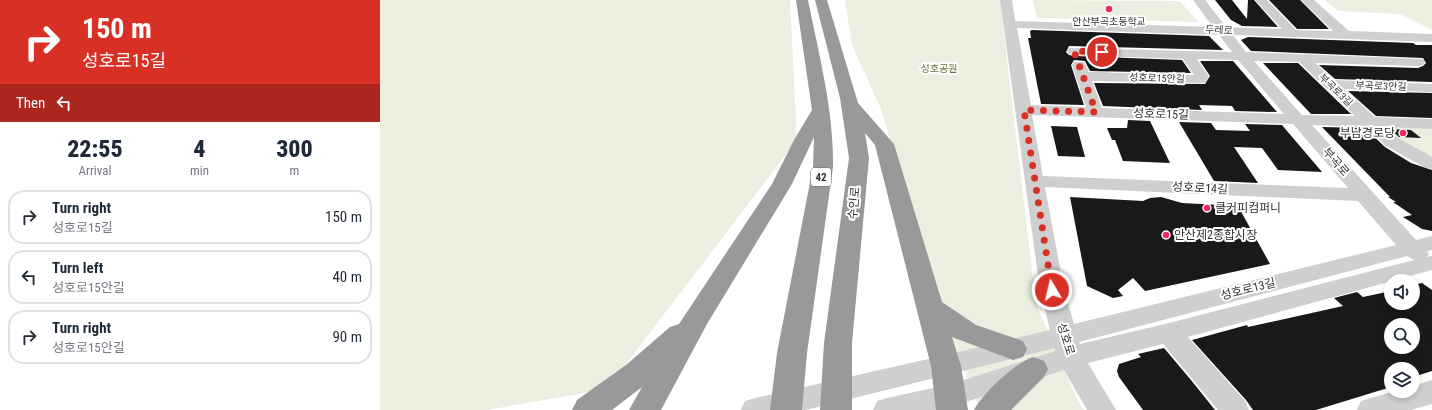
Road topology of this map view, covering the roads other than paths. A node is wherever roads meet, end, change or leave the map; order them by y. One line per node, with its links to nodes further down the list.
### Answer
1 (802, 0): 22 (highway, 42)
2 (821, 0): 21 (highway, 수인로)
3 (1006, 0): 7 (street, 성호로)
4 (1199, 0): 9 (street, 부곡로)
5 (1261, 0): 10 (street)
6 (1307, 0): 11 (street)
7 (1010, 24): 8 (street, 두레로); 23 (street, 성호로)
8 (1064, 25): 9 (street, 두레로); 14 (street)
9 (1222, 30): 10 (street, 두레로); 16 (street, 부곡로)
10 (1292, 33): 11 (street, 두레로)
11 (1344, 34): 12 (street, 두레로)
12 (1381, 35): 13 (street, 두레로); 17 (street)
13 (1431, 38)
14 (1074, 51): 15 (street); 18 (street)
15 (1187, 55): 16 (street); 18 (street, 성호로15안길)
16 (1242, 56): 17 (street); 25 (street, 부곡로)
17 (1302, 58): 19 (street, 부곡로3길)
18 (1083, 76): 24 (street)
19 (1330, 84): 20 (street, 부곡로3안길); 26 (street, 부곡로3길)
20 (1432, 88)
21 (850, 104): 32 (highway); 44 (highway, 수인로)
22 (821, 110): 33 (highway); 43 (highway, 42)
23 (1024, 110): 24 (street, 성호로15길); 29 (street, 성호로)
24 (1096, 112): 25 (street, 성호로15길)
25 (1299, 119): 26 (street, 부곡로3길); 30 (street, 부곡로)
26 (1369, 122): 27 (street, 부곡로3길); 28 (street, 부곡로3길)
27 (1432, 124)
28 (1432, 164)
29 (1035, 180): 30 (street, 성호로14길); 35 (street, 성호로)
30 (1365, 195): 31 (street, 부곡로)
31 (1427, 256): 34 (street, 성호로13길); 35 (street, 성호로13길)
32 (930, 308): 36 (highway); 37 (highway)
33 (695, 320): 40 (highway); 41 (highway)
34 (1169, 334): 35 (street, 성호로13길); 48 (street)
35 (1067, 346): 36 (street); 47 (street, 성호로)
36 (1023, 359): 37 (street); 39 (street); 46 (highway)
37 (946, 366): 39 (highway); 42 (street)
38 (1432, 392): 49 (street)
39 (952, 403): 45 (street)
40 (588, 410)
41 (645, 410)
42 (755, 410)
43 (786, 410)
44 (836, 410)
45 (887, 410)
46 (990, 410)
47 (1102, 410)
48 (1234, 410)
49 (1371, 410)

